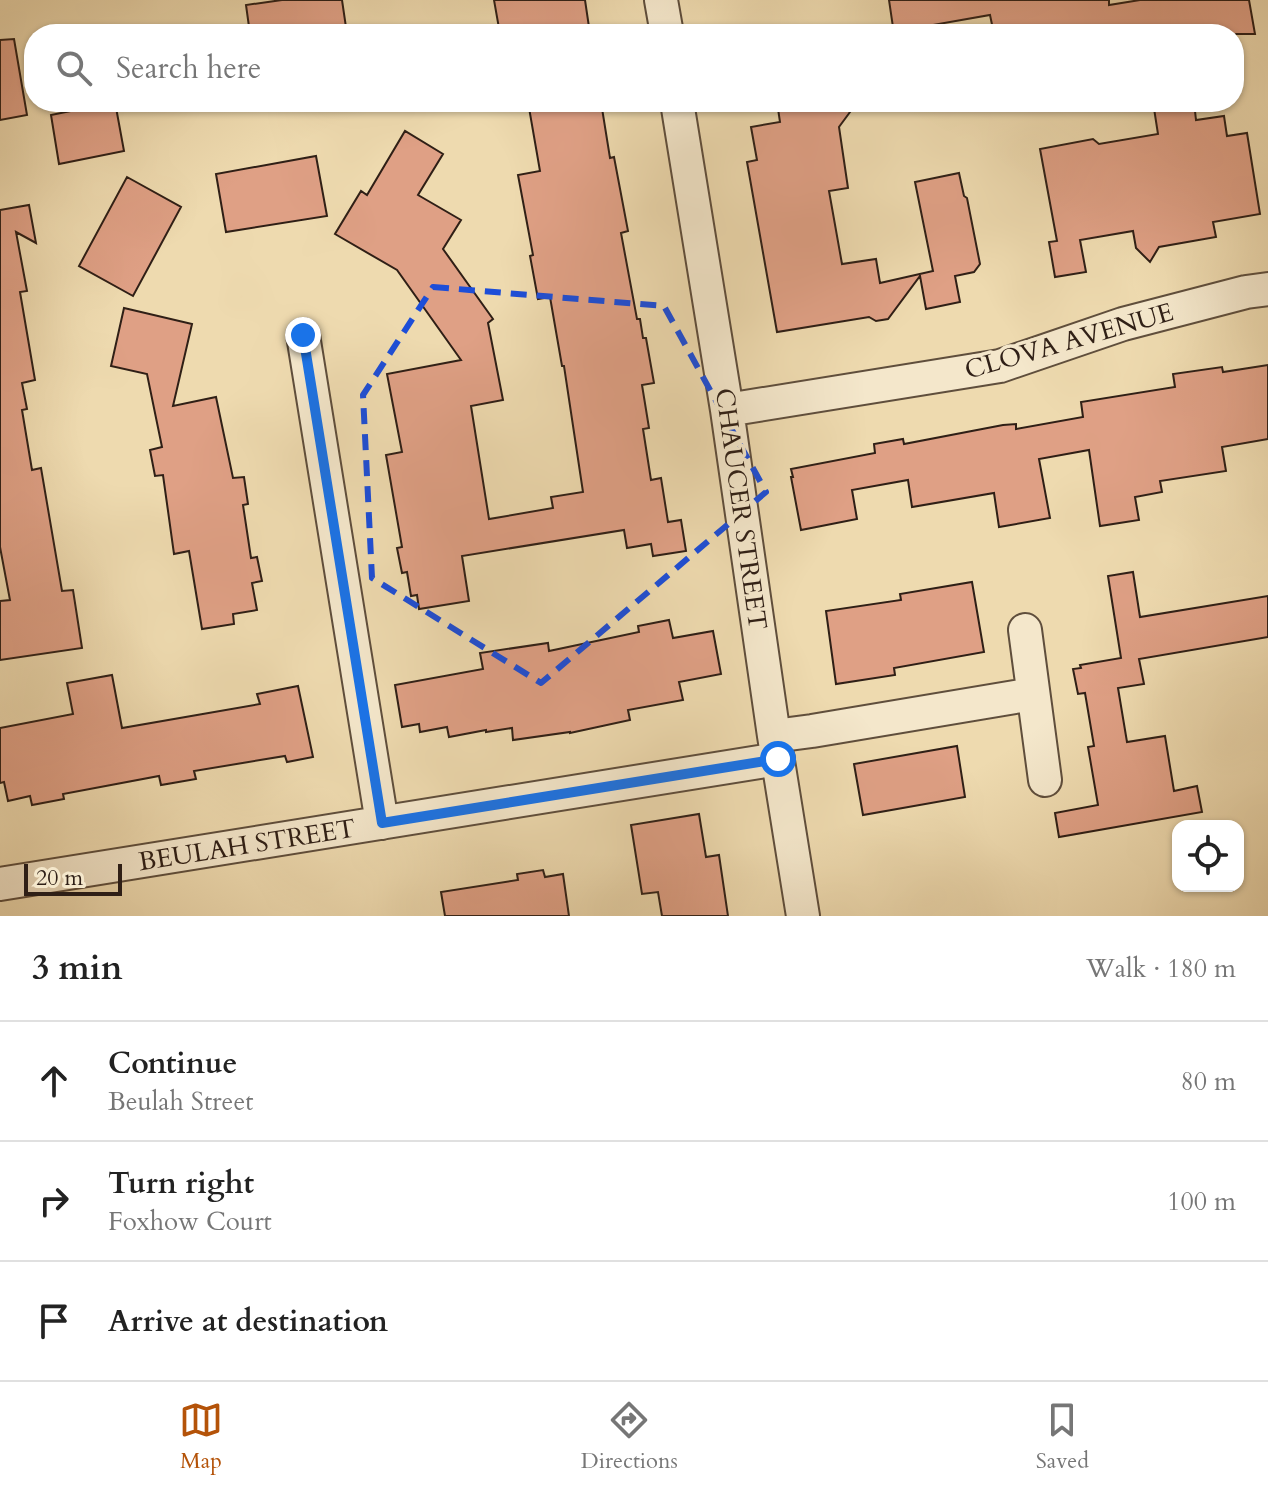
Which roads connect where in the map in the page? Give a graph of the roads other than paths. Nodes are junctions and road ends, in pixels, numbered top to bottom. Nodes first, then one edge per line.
1 (661, 0) edge
2 (665, 24) edge
3 (679, 112) edge
4 (1268, 289) edge
5 (303, 335) dead end
6 (727, 410) junction
7 (1025, 630) dead end
8 (1033, 694) junction
9 (776, 747) junction
10 (1045, 780) dead end
11 (382, 823) junction
12 (0, 884) edge
13 (803, 916) edge

1 - 2 street
3 - 6 street, CHAUCER STREET
4 - 6 street, CLOVA AVENUE
5 - 11 street
6 - 9 street, CHAUCER STREET
7 - 8 street
8 - 9 street, BEULAH STREET
8 - 10 street
9 - 11 street, BEULAH STREET
9 - 13 street, CHAUCER STREET
11 - 12 street, BEULAH STREET

